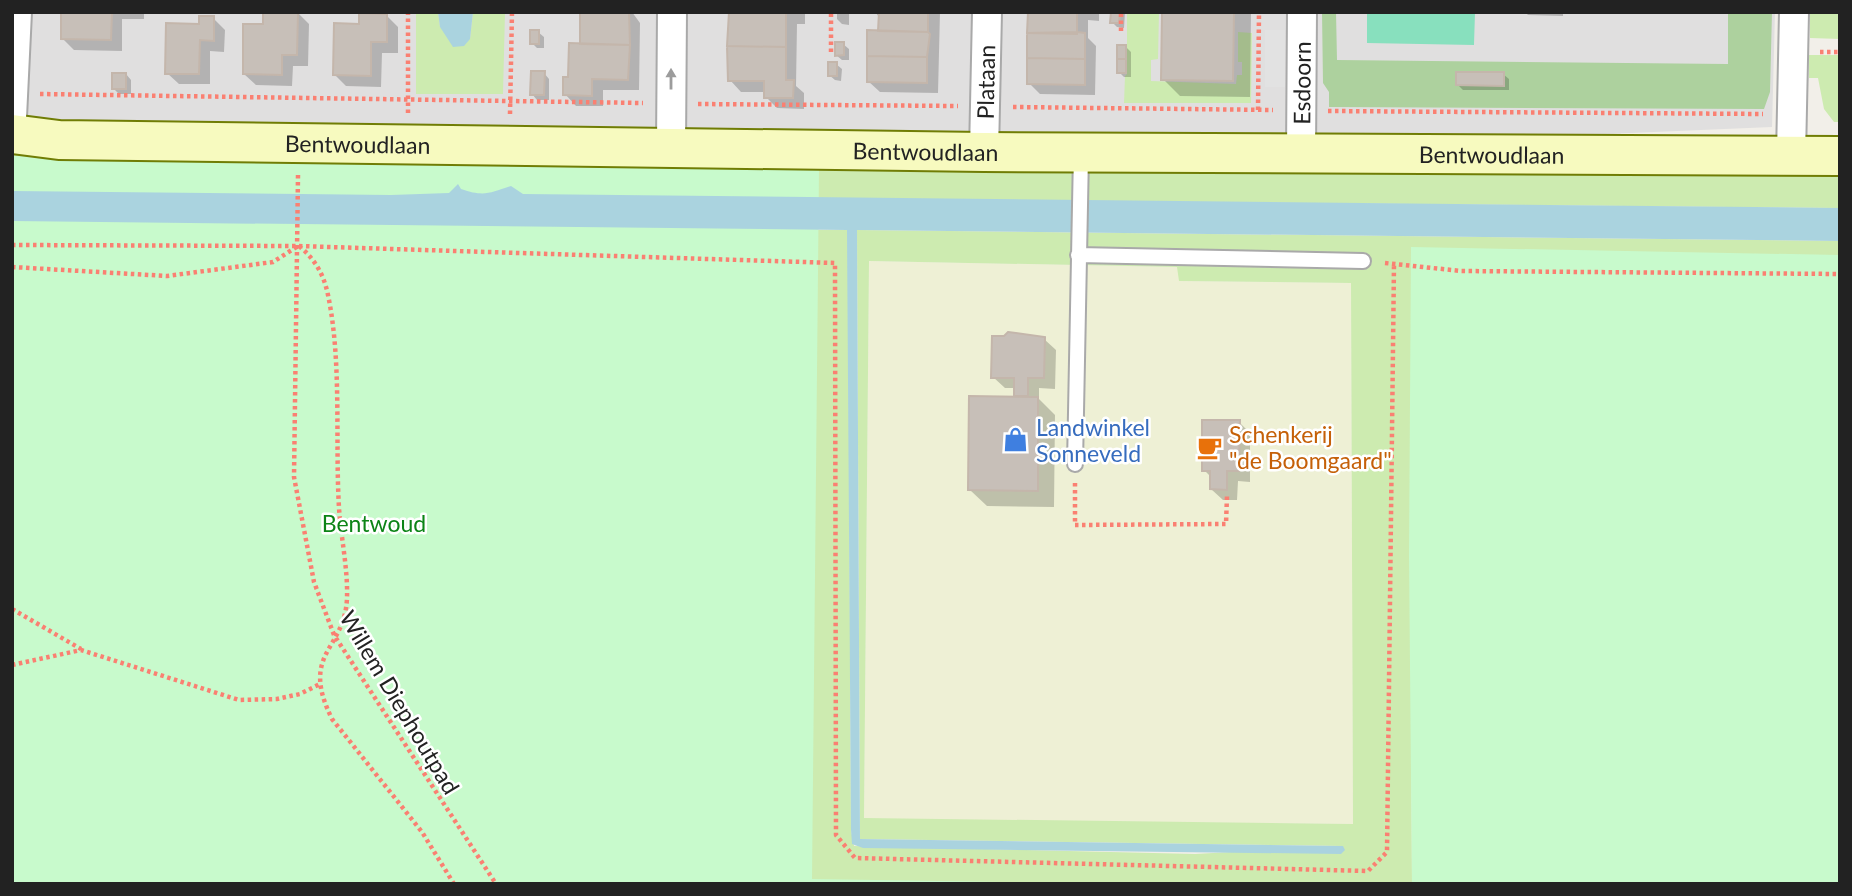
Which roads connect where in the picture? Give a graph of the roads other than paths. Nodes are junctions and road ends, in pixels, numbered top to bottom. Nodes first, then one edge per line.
1 (17, 12) edge
2 (672, 12) edge
3 (987, 12) edge
4 (1302, 12) edge
5 (1794, 12) edge
6 (12, 117) edge
7 (12, 134) edge
8 (671, 146) junction
9 (985, 152) junction
10 (1081, 153) junction
11 (1301, 153) junction
12 (1791, 155) junction
13 (1840, 156) edge
14 (1078, 250) junction
15 (1363, 261) road end
16 (1075, 464) road end

1 - 6 street
8 -> 2 street
3 - 9 street, Plataan
4 - 11 street, Esdoorn
5 - 12 street
7 - 8 main road, Bentwoudlaan
8 - 9 main road, Bentwoudlaan
9 - 10 main road, Bentwoudlaan
10 - 11 main road, Bentwoudlaan
10 - 14 lane
11 - 12 main road, Bentwoudlaan
12 - 13 main road, Bentwoudlaan
14 - 15 lane
14 - 16 lane

